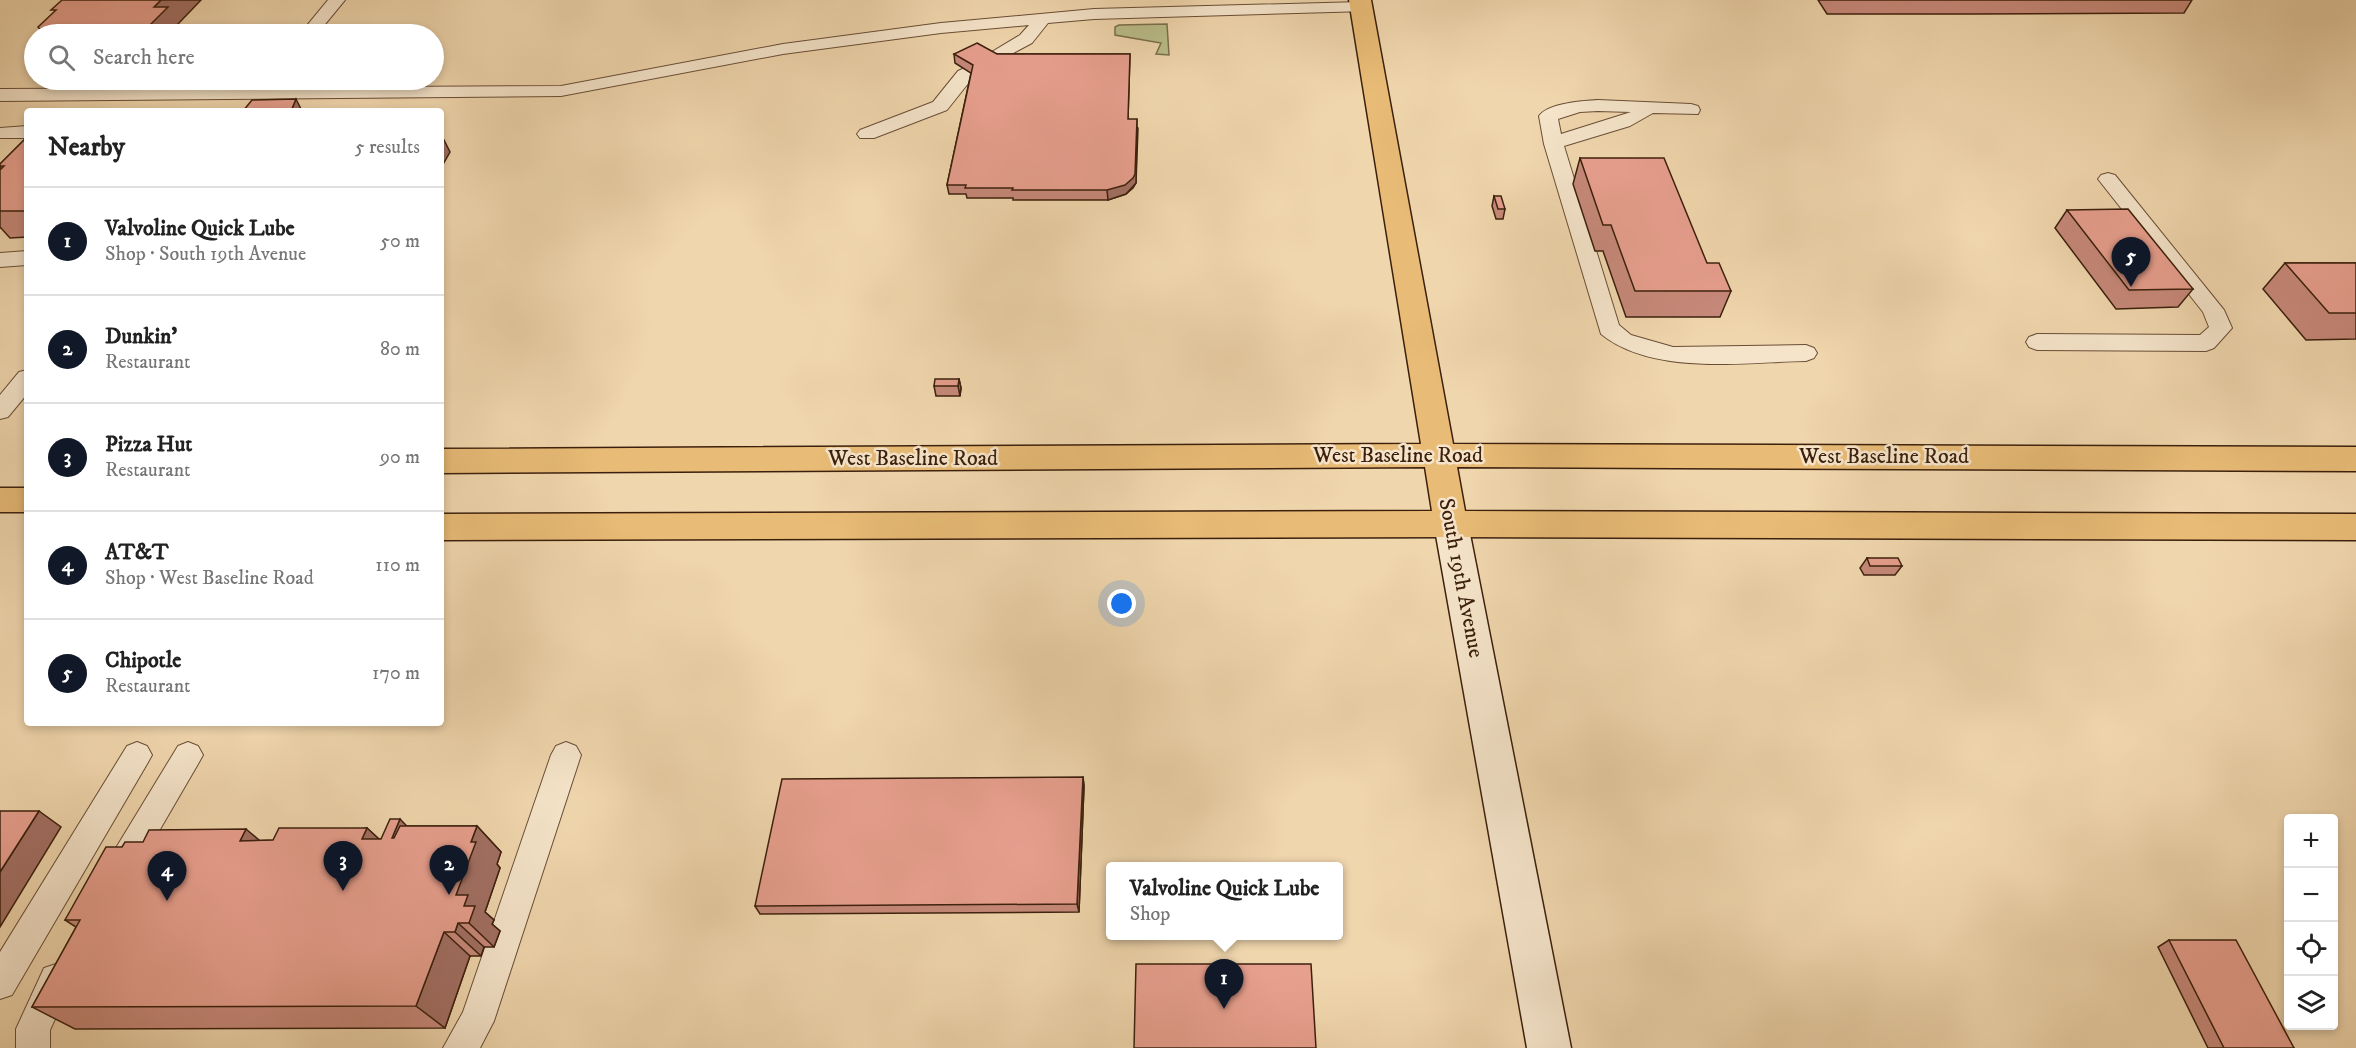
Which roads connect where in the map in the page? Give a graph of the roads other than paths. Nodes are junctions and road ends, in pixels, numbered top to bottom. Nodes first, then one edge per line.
1 (337, 0) edge
2 (1360, 4) edge
3 (1044, 19) junction
4 (317, 24) edge
5 (991, 60) edge
6 (969, 71) edge
7 (262, 90) edge
8 (259, 94) junction
9 (0, 95) edge
10 (247, 108) edge
11 (1650, 109) junction
12 (1691, 110) dead end
13 (24, 132) edge
14 (1, 133) edge
15 (867, 134) dead end
16 (1554, 144) junction
17 (2108, 179) dead end
18 (24, 258) edge
19 (0, 260) edge
20 (2037, 342) dead end
21 (1806, 353) dead end
22 (24, 382) edge
23 (0, 411) edge
24 (1438, 455) junction
25 (2356, 459) edge
26 (444, 461) edge
27 (0, 500) edge
28 (24, 500) edge
29 (1451, 524) junction
30 (444, 527) edge
31 (2356, 527) edge
32 (137, 755) dead end
33 (188, 755) dead end
34 (566, 755) dead end
35 (103, 899) edge
36 (73, 950) edge
37 (0, 983) edge
38 (33, 1048) edge
39 (460, 1048) edge
40 (1549, 1048) edge

1 - 4 lane
2 - 3 lane
2 - 24 main road, South 19th Avenue
3 - 5 lane
3 - 8 lane
6 - 15 lane
7 - 8 lane
8 - 9 lane
8 - 10 lane
11 - 12 lane
11 - 16 lane
11 - 16 lane
13 - 14 lane
16 - 21 lane
17 - 20 lane
18 - 19 lane
22 - 23 lane
24 - 25 main road, West Baseline Road
24 - 26 main road, West Baseline Road
24 - 29 main road, South 19th Avenue
27 - 28 main road
29 - 30 main road
29 - 31 main road
29 - 40 main road, South 19th Avenue
32 - 37 lane
33 - 35 lane
34 - 39 lane
36 - 38 lane

